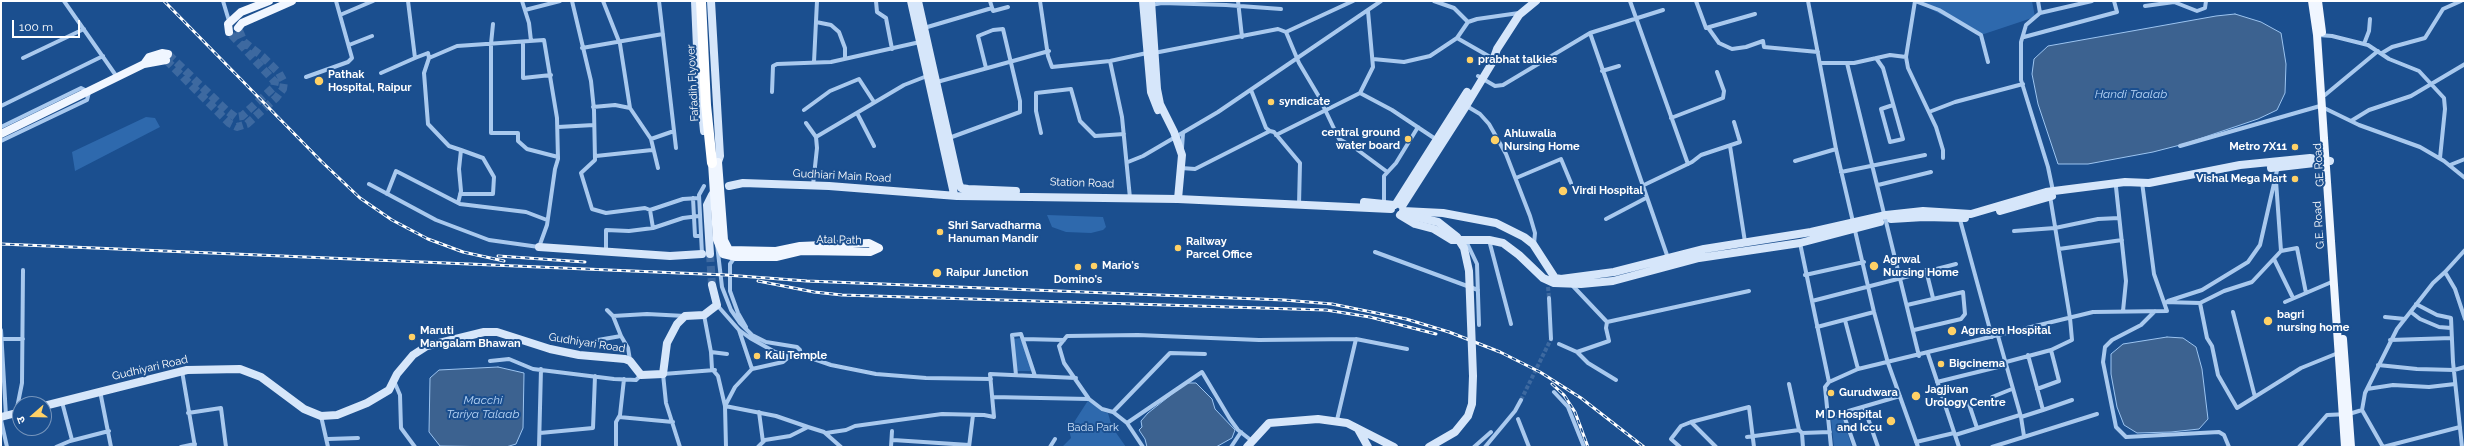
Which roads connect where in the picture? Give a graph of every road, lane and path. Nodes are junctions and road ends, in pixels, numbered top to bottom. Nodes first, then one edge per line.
1 (64, 1) edge
2 (223, 1) edge
3 (268, 1) edge
4 (291, 1) edge
5 (336, 1) edge
6 (373, 1) edge
7 (408, 1) edge
8 (522, 1) edge
9 (560, 1) edge
10 (572, 1) edge
11 (603, 1) edge
12 (659, 1) edge
13 (695, 1) edge
14 (701, 1) edge
15 (707, 1) edge
16 (711, 1) edge
17 (817, 1) edge
18 (876, 1) edge
19 (911, 1) edge
20 (918, 1) edge
21 (990, 1) edge
22 (1040, 1) edge
23 (1144, 1) edge
24 (1238, 1) edge
25 (1354, 1) edge
26 (1381, 1) edge
27 (1434, 1) edge
28 (1536, 1) edge
29 (1630, 1) edge
30 (1696, 1) edge
31 (1808, 1) edge
32 (1915, 1) edge
33 (2038, 1) edge
34 (2092, 1) edge
35 (2114, 1) edge
36 (2206, 1) edge
37 (2312, 1) edge
38 (2318, 1) edge
39 (2461, 1) edge
40 (1151, 3) edge
41 (2146, 6) dead end
42 (1008, 7) dead end
43 (1238, 7) junction
44 (1524, 7) edge
45 (992, 8) junction
46 (1281, 9) dead end
47 (525, 10) junction
48 (1663, 10) dead end
49 (1368, 11) junction
50 (2040, 13) junction
51 (1755, 14) dead end
52 (340, 15) junction
53 (1637, 19) junction
54 (2370, 19) dead end
55 (230, 21) junction
56 (816, 22) junction
57 (1468, 22) junction
58 (493, 24) dead end
59 (238, 28) dead end
60 (924, 28) junction
61 (84, 29) junction
62 (1709, 29) junction
63 (229, 32) tunnel mouth
64 (1286, 32) junction
65 (1590, 33) junction
66 (663, 34) junction
67 (2319, 35) junction
68 (372, 36) dead end
69 (1242, 37) junction
70 (2024, 37) junction
71 (1457, 38) junction
72 (618, 40) junction
73 (531, 41) junction
74 (523, 42) junction
75 (920, 42) junction
76 (491, 44) junction
77 (2364, 44) junction
78 (349, 45) junction
79 (582, 48) junction
80 (892, 49) junction
81 (1049, 51) junction
82 (1818, 52) junction
83 (2380, 52) junction
84 (1151, 53) junction
85 (103, 56) junction
86 (167, 57) dead end
87 (1906, 57) junction
88 (23, 58) dead end
89 (415, 58) junction
90 (429, 58) junction
91 (1297, 58) junction
92 (1492, 58) junction
93 (1876, 58) junction
94 (845, 59) junction
95 (1373, 59) junction
96 (1010, 61) junction
97 (814, 62) junction
98 (1110, 62) junction
99 (1988, 62) dead end
100 (1820, 63) junction
101 (1847, 63) junction
102 (2465, 64) edge
103 (1619, 66) dead end
104 (986, 68) junction
105 (1602, 71) junction
106 (1717, 72) dead end
107 (381, 73) dead end
108 (551, 75) junction
109 (927, 76) junction
110 (118, 77) junction
111 (306, 77) dead end
112 (1480, 77) junction
113 (936, 82) junction
114 (2023, 84) junction
115 (2432, 85) junction
116 (1251, 90) junction
117 (89, 92) junction
118 (772, 92) dead end
119 (1360, 93) junction
120 (2325, 95) junction
121 (874, 102) junction
122 (1463, 104) junction
123 (1, 106) edge
124 (1893, 106) junction
125 (593, 107) junction
126 (2323, 107) junction
127 (630, 108) junction
128 (804, 110) dead end
129 (1326, 112) junction
130 (1929, 112) junction
131 (857, 113) junction
132 (1671, 118) junction
133 (2351, 121) junction
134 (1734, 122) dead end
135 (806, 123) dead end
136 (594, 125) junction
137 (558, 126) junction
138 (1, 127) edge
139 (1418, 127) junction
140 (674, 131) junction
141 (1270, 131) junction
142 (1041, 133) dead end
143 (1183, 133) junction
144 (1, 134) edge
145 (1124, 134) junction
146 (1276, 135) junction
147 (816, 137) junction
148 (949, 138) junction
149 (1175, 138) junction
150 (651, 139) junction
151 (1, 141) edge
152 (1439, 142) junction
153 (874, 146) dead end
154 (1730, 146) junction
155 (2180, 146) dead end
156 (676, 148) dead end
157 (1836, 149) junction
158 (461, 150) junction
159 (652, 150) junction
160 (713, 151) junction
161 (1182, 155) junction
162 (1925, 155) dead end
163 (596, 156) junction
164 (558, 157) junction
165 (1943, 158) dead end
166 (2440, 158) junction
167 (2465, 160) edge
168 (1795, 161) dead end
169 (2327, 161) junction
170 (715, 162) junction
171 (1128, 162) junction
172 (1688, 164) junction
173 (1873, 164) junction
174 (2450, 165) junction
175 (658, 168) dead end
176 (1181, 168) junction
177 (2278, 169) junction
178 (1386, 171) junction
179 (1842, 172) junction
180 (1931, 172) dead end
181 (1516, 178) junction
182 (2465, 178) edge
183 (1571, 183) dead end
184 (369, 184) dead end
185 (2142, 184) junction
186 (813, 185) junction
187 (1644, 185) junction
188 (1878, 185) junction
189 (704, 186) dead end
190 (729, 186) dead end
191 (2116, 187) junction
192 (387, 194) junction
193 (460, 194) junction
194 (954, 194) junction
195 (2051, 194) junction
196 (712, 195) dead end
197 (1130, 197) junction
198 (693, 198) junction
199 (699, 198) junction
200 (1178, 198) junction
201 (1646, 198) junction
202 (1299, 203) junction
203 (458, 204) junction
204 (1395, 208) junction
205 (650, 210) junction
206 (699, 216) junction
207 (1959, 216) junction
208 (692, 217) junction
209 (1887, 218) junction
210 (2119, 218) junction
211 (1606, 219) dead end
212 (548, 220) junction
213 (1855, 225) junction
214 (653, 228) junction
215 (2055, 228) junction
216 (2014, 231) dead end
217 (700, 236) junction
218 (717, 240) junction
219 (1466, 240) junction
220 (1489, 240) junction
221 (2122, 240) junction
222 (1745, 242) junction
223 (1800, 243) junction
224 (1533, 244) junction
225 (539, 247) junction
226 (2059, 249) junction
227 (2465, 250) edge
228 (2281, 251) junction
229 (606, 252) junction
230 (1375, 252) dead end
231 (706, 254) junction
232 (736, 257) junction
233 (1668, 259) junction
234 (2274, 259) junction
235 (1864, 262) junction
236 (1956, 264) dead end
237 (23, 270) dead end
238 (1926, 270) junction
239 (2445, 272) junction
240 (1805, 275) junction
241 (1901, 277) junction
242 (2334, 281) junction
243 (1551, 282) junction
244 (1570, 284) junction
245 (712, 285) tunnel mouth
246 (1868, 287) junction
247 (1478, 290) junction
248 (1749, 291) dead end
249 (2306, 293) junction
250 (1549, 298) tunnel mouth
251 (1934, 298) junction
252 (2292, 298) junction
253 (1812, 301) junction
254 (2164, 302) junction
255 (2285, 302) dead end
256 (2200, 303) junction
257 (2416, 304) junction
258 (717, 305) junction
259 (1908, 305) junction
260 (607, 310) dead end
261 (2123, 311) junction
262 (2155, 311) junction
263 (1874, 312) junction
264 (2233, 312) dead end
265 (2411, 312) junction
266 (704, 315) junction
267 (613, 316) junction
268 (685, 316) junction
269 (2385, 317) dead end
270 (2070, 318) junction
271 (2405, 319) junction
272 (2465, 319) edge
273 (1845, 320) junction
274 (1607, 322) junction
275 (1511, 324) dead end
276 (1479, 325) dead end
277 (1817, 327) junction
278 (2451, 328) junction
279 (1, 330) edge
280 (739, 330) junction
281 (1914, 330) junction
282 (622, 336) junction
283 (1998, 336) junction
284 (1992, 337) junction
285 (2452, 338) junction
286 (2, 339) junction
287 (24, 339) junction
288 (760, 339) junction
289 (1023, 339) junction
290 (1356, 339) junction
291 (1551, 339) tunnel mouth
292 (598, 340) dead end
293 (1064, 340) junction
294 (2390, 340) junction
295 (1560, 344) dead end
296 (774, 345) junction
297 (1407, 349) dead end
298 (2051, 350) junction
299 (711, 352) junction
300 (775, 352) junction
301 (1577, 352) junction
302 (2338, 352) junction
303 (727, 354) dead end
304 (1205, 354) dead end
305 (1928, 354) junction
306 (2028, 355) junction
307 (790, 356) junction
308 (801, 356) junction
309 (1919, 356) junction
310 (490, 361) dead end
311 (630, 361) junction
312 (1888, 363) junction
313 (2006, 363) junction
314 (2378, 365) junction
315 (2, 368) edge
316 (2465, 368) edge
317 (541, 369) junction
318 (752, 369) junction
319 (1858, 369) junction
320 (182, 370) junction
321 (715, 370) junction
322 (2454, 370) junction
323 (663, 374) junction
324 (642, 375) junction
325 (1016, 375) junction
326 (595, 376) junction
327 (1034, 376) junction
328 (1076, 378) junction
329 (624, 379) junction
330 (991, 379) junction
331 (394, 380) junction
332 (1616, 380) dead end
333 (1829, 382) junction
334 (1937, 382) junction
335 (1789, 384) dead end
336 (2455, 384) junction
337 (2012, 388) junction
338 (2037, 389) junction
339 (2366, 389) junction
340 (100, 391) junction
341 (1554, 392) dead end
342 (20, 396) edge
343 (1900, 396) junction
344 (992, 397) junction
345 (1992, 397) dead end
346 (2255, 397) junction
347 (1089, 399) junction
348 (1521, 400) tunnel mouth
349 (2072, 400) dead end
350 (62, 402) junction
351 (52, 404) edge
352 (1969, 404) dead end
353 (725, 406) junction
354 (1864, 406) junction
355 (2043, 410) junction
356 (2362, 410) junction
357 (759, 412) junction
358 (1113, 412) junction
359 (188, 413) junction
360 (1843, 413) junction
361 (2098, 414) dead end
362 (2346, 414) junction
363 (973, 415) junction
364 (321, 416) junction
365 (2020, 416) junction
366 (3, 417) edge
367 (618, 417) junction
368 (1828, 417) junction
369 (1518, 419) dead end
370 (1336, 420) junction
371 (673, 422) junction
372 (1691, 422) junction
373 (1127, 423) junction
374 (808, 427) junction
375 (2460, 427) junction
376 (1358, 428) junction
377 (1977, 428) junction
378 (109, 431) junction
379 (892, 431) dead end
380 (1241, 432) junction
381 (1491, 432) dead end
382 (1801, 432) junction
383 (1830, 432) junction
384 (540, 433) junction
385 (826, 433) junction
386 (1955, 434) junction
387 (2463, 435) edge
388 (1748, 436) dead end
389 (1753, 436) junction
390 (2024, 436) junction
391 (358, 438) dead end
392 (328, 439) junction
393 (1055, 439) dead end
394 (72, 440) junction
395 (893, 440) junction
396 (763, 442) junction
397 (1916, 442) junction
398 (1249, 444) edge
399 (195, 446) edge
400 (969, 446) edge
401 (7, 447) edge
402 (56, 447) edge
403 (111, 447) edge
404 (180, 447) edge
405 (226, 447) edge
406 (328, 447) edge
407 (415, 447) edge
408 (539, 447) edge
409 (616, 447) edge
410 (680, 447) edge
411 (726, 447) edge
412 (758, 447) edge
413 (841, 447) edge
414 (891, 447) edge
415 (1050, 447) edge
416 (1143, 447) edge
417 (1231, 447) edge
418 (1368, 447) edge
419 (1394, 447) edge
420 (1429, 447) edge
421 (1474, 447) edge
422 (1485, 447) edge
423 (1530, 447) edge
424 (1584, 447) edge
425 (1680, 447) edge
426 (1716, 447) edge
427 (1754, 447) edge
428 (1803, 447) edge
429 (1830, 447) edge
430 (1855, 447) edge
431 (1878, 447) edge
432 (1918, 447) edge
433 (1959, 447) edge
434 (1992, 447) edge
435 (2229, 447) edge
436 (2299, 447) edge
437 (2345, 447) edge
438 (2351, 447) edge
439 (2383, 447) edge
440 (2462, 447) edge

1 - 61 street
2 - 55 street
3 - 55 main road
4 - 59 main road
5 - 52 street
6 - 52 street
7 - 89 street
8 - 47 street
9 - 47 street
10 - 79 street
11 - 72 street
12 - 66 street
13 - 170 street
14 - 160 highway, Fafadih Flyover
15 - 160 highway, Fafadih Flyover
16 - 170 street
17 - 56 street
18 - 80 street
19 - 75 street
20 - 60 street, Station Road
21 - 45 street
22 - 81 street
23 - 84 street
24 - 43 street
25 - 64 street
26 - 49 street
27 - 57 street
28 - 44 street
29 - 53 street
30 - 62 street
31 - 82 street
32 - 87 street
32 - 99 street
33 - 50 street
34 - 50 street
35 - 70 street
36 - 41 street
37 - 67 main road
38 - 67 main road, GE Road
39 - 83 street
40 - 43 street
40 - 84 street
42 - 45 street
43 - 46 street
43 - 69 street
44 - 57 street
44 - 92 street
45 - 60 street
47 - 73 street
48 - 53 street
49 - 91 street
49 - 95 street
50 - 70 street
51 - 62 street
52 - 78 street
53 - 65 street
53 - 132 street
54 - 77 street
55 - 63 main road
56 - 94 street
56 - 97 street
57 - 71 street
58 - 76 street
60 - 113 street, Station Road
61 - 85 street
61 - 88 street
62 - 82 street
64 - 69 street
64 - 91 street
65 - 105 street
65 - 112 street
66 - 72 street
66 - 140 street
67 - 77 street
67 - 120 main road, GE Road
67 - 126 main road
68 - 78 street
69 - 84 street
70 - 114 street
71 - 92 street
71 - 95 street
72 - 79 street
72 - 127 street
73 - 74 street
73 - 108 street
74 - 76 street
74 - 108 street
75 - 80 street
75 - 109 street
76 - 90 street
76 - 164 street
77 - 83 street
78 - 111 street
79 - 125 street
80 - 94 street
81 - 96 street
81 - 98 street
82 - 100 street
83 - 115 street
83 - 120 street
84 - 98 street
84 - 149 street
85 - 110 street
85 - 123 street
86 - 110 main road
87 - 93 street
87 - 130 street
89 - 90 street
89 - 107 street
90 - 158 street
91 - 116 street
91 - 129 street
92 - 112 street
93 - 101 street
93 - 124 street
94 - 97 street
95 - 119 street
96 - 104 street
96 - 104 street
96 - 148 street
97 - 118 street
98 - 145 street
100 - 101 street
100 - 157 street
101 - 173 street
102 - 115 street
103 - 105 street
104 - 113 street
105 - 187 street
106 - 132 street
108 - 137 street
109 - 121 street
109 - 194 street
110 - 117 main road
112 - 122 street
113 - 148 street, Station Road
114 - 130 street
114 - 195 street
115 - 133 street
115 - 166 street
116 - 141 street
116 - 143 street
117 - 138 street
117 - 144 main road
117 - 151 street
119 - 129 street
119 - 139 street
120 - 126 main road, GE Road
121 - 128 street
121 - 131 street
122 - 152 street
122 - 181 street
124 - 124 street
125 - 127 street
125 - 136 street
126 - 133 street
126 - 155 street
126 - 169 main road, GE Road
127 - 150 street
129 - 146 street
129 - 178 street
130 - 165 street
131 - 147 street
131 - 153 street
132 - 172 street
133 - 166 street
134 - 154 street
135 - 147 street
136 - 137 street
136 - 163 street
137 - 164 street
139 - 152 street
139 - 178 street
140 - 150 street
140 - 156 street
141 - 146 street
141 - 176 street
142 - 145 street
143 - 149 street
143 - 161 street
145 - 171 street
146 - 202 street
147 - 186 street
148 - 197 street, Station Road
149 - 161 street
149 - 171 street
150 - 159 street
152 - 204 street
154 - 172 street
154 - 222 street
157 - 168 street
157 - 179 street
158 - 193 street
158 - 193 street
159 - 163 street
159 - 175 street
160 - 170 highway, Fafadih Flyover
161 - 176 street
162 - 173 street
163 - 205 street
164 - 212 street
166 - 174 street
167 - 174 street
169 - 177 street
169 - 242 main road, G.E. Road
169 - 362 main road, GE Road
170 - 218 main road
170 - 232 main road, Atal Path
171 - 197 street
172 - 187 street
173 - 179 street
173 - 188 street
174 - 182 street
176 - 200 street
177 - 185 street
177 - 228 street
177 - 254 street
178 - 204 street
179 - 213 street
180 - 188 street
181 - 183 street
181 - 224 street
184 - 192 street
185 - 191 street
185 - 195 street
185 - 254 street
186 - 190 street, Gudhiari Main Road
186 - 194 street, Gudhiari Main Road
187 - 201 street
188 - 209 street
189 - 199 street
191 - 195 street
191 - 210 street
192 - 203 street
192 - 225 street
193 - 203 street
194 - 197 street, Gudhiari Main Road
195 - 207 street
195 - 215 street
196 - 231 street
197 - 200 street
198 - 199 street
198 - 205 street
198 - 208 street
199 - 206 street
200 - 202 street
201 - 211 street
201 - 233 street
202 - 204 street
203 - 212 street
204 - 219 street
204 - 224 street
204 - 420 street, bridge
205 - 214 street
206 - 208 street
206 - 217 street
207 - 209 street
207 - 284 street
208 - 214 street
208 - 217 street
209 - 213 street
209 - 241 street
210 - 215 street
210 - 221 street
212 - 225 street
213 - 222 street
213 - 223 street
213 - 235 street
214 - 229 street
215 - 216 street
215 - 226 street
217 - 231 street
218 - 232 main road, Atal Path
218 - 288 street
219 - 220 street
219 - 247 street
220 - 243 street
220 - 275 street
221 - 226 street
221 - 261 street
222 - 233 street
223 - 240 street
223 - 244 street
224 - 243 street
225 - 229 street
226 - 270 street
227 - 239 street
228 - 234 street
228 - 249 street
229 - 231 street
230 - 247 street
232 - 288 street
233 - 243 street
234 - 252 street
234 - 256 street
235 - 240 street
235 - 246 street
236 - 238 street
237 - 287 street
238 - 241 street
238 - 251 street
239 - 257 street
239 - 272 street
240 - 253 street
241 - 246 street
241 - 259 street
242 - 249 street
242 - 302 main road, G.E. Road
243 - 244 street
244 - 274 street
245 - 258 street
246 - 253 street
246 - 263 street
247 - 276 street
248 - 274 street
249 - 252 street
250 - 291 street
251 - 259 street
251 - 281 street
252 - 255 street
253 - 277 street
254 - 256 street
254 - 262 street
256 - 346 street
257 - 265 street
257 - 278 street
258 - 266 street
258 - 280 street
259 - 281 street
260 - 267 street
261 - 262 street
261 - 270 street
262 - 435 street
263 - 273 street
263 - 312 street
264 - 346 street
265 - 271 street
265 - 278 street
266 - 268 street
266 - 299 street
267 - 268 street
267 - 282 street
268 - 323 street
269 - 271 street
270 - 283 street
270 - 298 street
271 - 294 street
273 - 277 street
273 - 319 street
274 - 301 street
277 - 333 street
278 - 285 street
279 - 286 street
280 - 300 street
280 - 318 street
281 - 309 street
282 - 292 street
282 - 311 street
283 - 284 street
283 - 313 street
284 - 305 street
285 - 294 street
285 - 322 street
286 - 287 street
286 - 315 street
287 - 342 street
288 - 296 street
289 - 293 street
289 - 325 street
289 - 327 street
290 - 293 street
290 - 297 street
290 - 370 street
293 - 328 street
294 - 314 street
295 - 301 street
296 - 300 street
296 - 308 street
298 - 306 street
298 - 338 street
299 - 303 street
299 - 321 street
300 - 307 street
301 - 332 street
302 - 346 street
302 - 362 main road, G.E. Road
304 - 358 street
305 - 309 street
305 - 334 street
306 - 313 street
306 - 338 street
307 - 308 street
307 - 318 street
308 - 330 street
309 - 312 street
310 - 317 street
311 - 324 street, Gudhiyari Road
311 - 331 street, Gudhiyari Road
312 - 319 street
312 - 343 street
313 - 334 street
313 - 337 street
314 - 322 street
314 - 339 street
315 - 366 street
316 - 322 street
317 - 326 street
317 - 384 street
318 - 353 street
319 - 333 street
320 - 340 street, Gudhiyari Road
320 - 359 street
320 - 364 street, Gudhiyari Road
321 - 323 street
321 - 353 street
322 - 336 street
323 - 324 street
323 - 371 street
324 - 329 street
325 - 327 street
325 - 330 street
326 - 329 street
326 - 384 street
327 - 328 street
328 - 347 street
329 - 367 street
330 - 344 street
331 - 364 street, Gudhiyari Road
331 - 407 street
333 - 368 street
334 - 386 street
335 - 382 street
336 - 339 street
336 - 375 street
337 - 345 street
337 - 365 street
338 - 355 street
339 - 356 street
340 - 350 street, Gudhiyari Road
340 - 378 street
341 - 424 street
343 - 354 street
343 - 397 street
344 - 347 street
344 - 363 street
347 - 358 street
348 - 422 street
349 - 355 street
350 - 351 street, Gudhiyari Road
350 - 394 street
352 - 377 street
353 - 357 street
353 - 411 street
354 - 360 street
354 - 431 street
355 - 365 street
356 - 362 street
356 - 439 street
357 - 374 street
357 - 396 street
358 - 373 street
359 - 399 street
359 - 405 street
360 - 368 street
360 - 430 street
361 - 390 street
362 - 436 street
362 - 437 main road, G.E. Road
362 - 438 main road, GE Road
363 - 385 street
363 - 400 street
364 - 392 street
365 - 377 street
365 - 390 street
366 - 401 street
367 - 371 street
367 - 409 street
368 - 383 street
369 - 423 street
370 - 376 street
370 - 398 street
371 - 410 street
372 - 389 street
372 - 425 street
372 - 426 street
373 - 380 street
373 - 416 street
374 - 385 street
374 - 396 street
375 - 387 street
375 - 439 street
376 - 418 street
376 - 419 street
377 - 386 street
378 - 394 street
378 - 403 street
379 - 395 street
380 - 398 street
380 - 417 street
381 - 421 street
382 - 383 street
382 - 389 street
382 - 428 street
383 - 429 street
384 - 408 street
385 - 413 street
386 - 397 street
386 - 433 street
387 - 440 street
388 - 389 street
389 - 427 street
390 - 434 street
391 - 392 street
392 - 406 street
393 - 415 street
394 - 402 street
395 - 400 street
395 - 414 street
396 - 412 street
397 - 432 street
399 - 404 street

